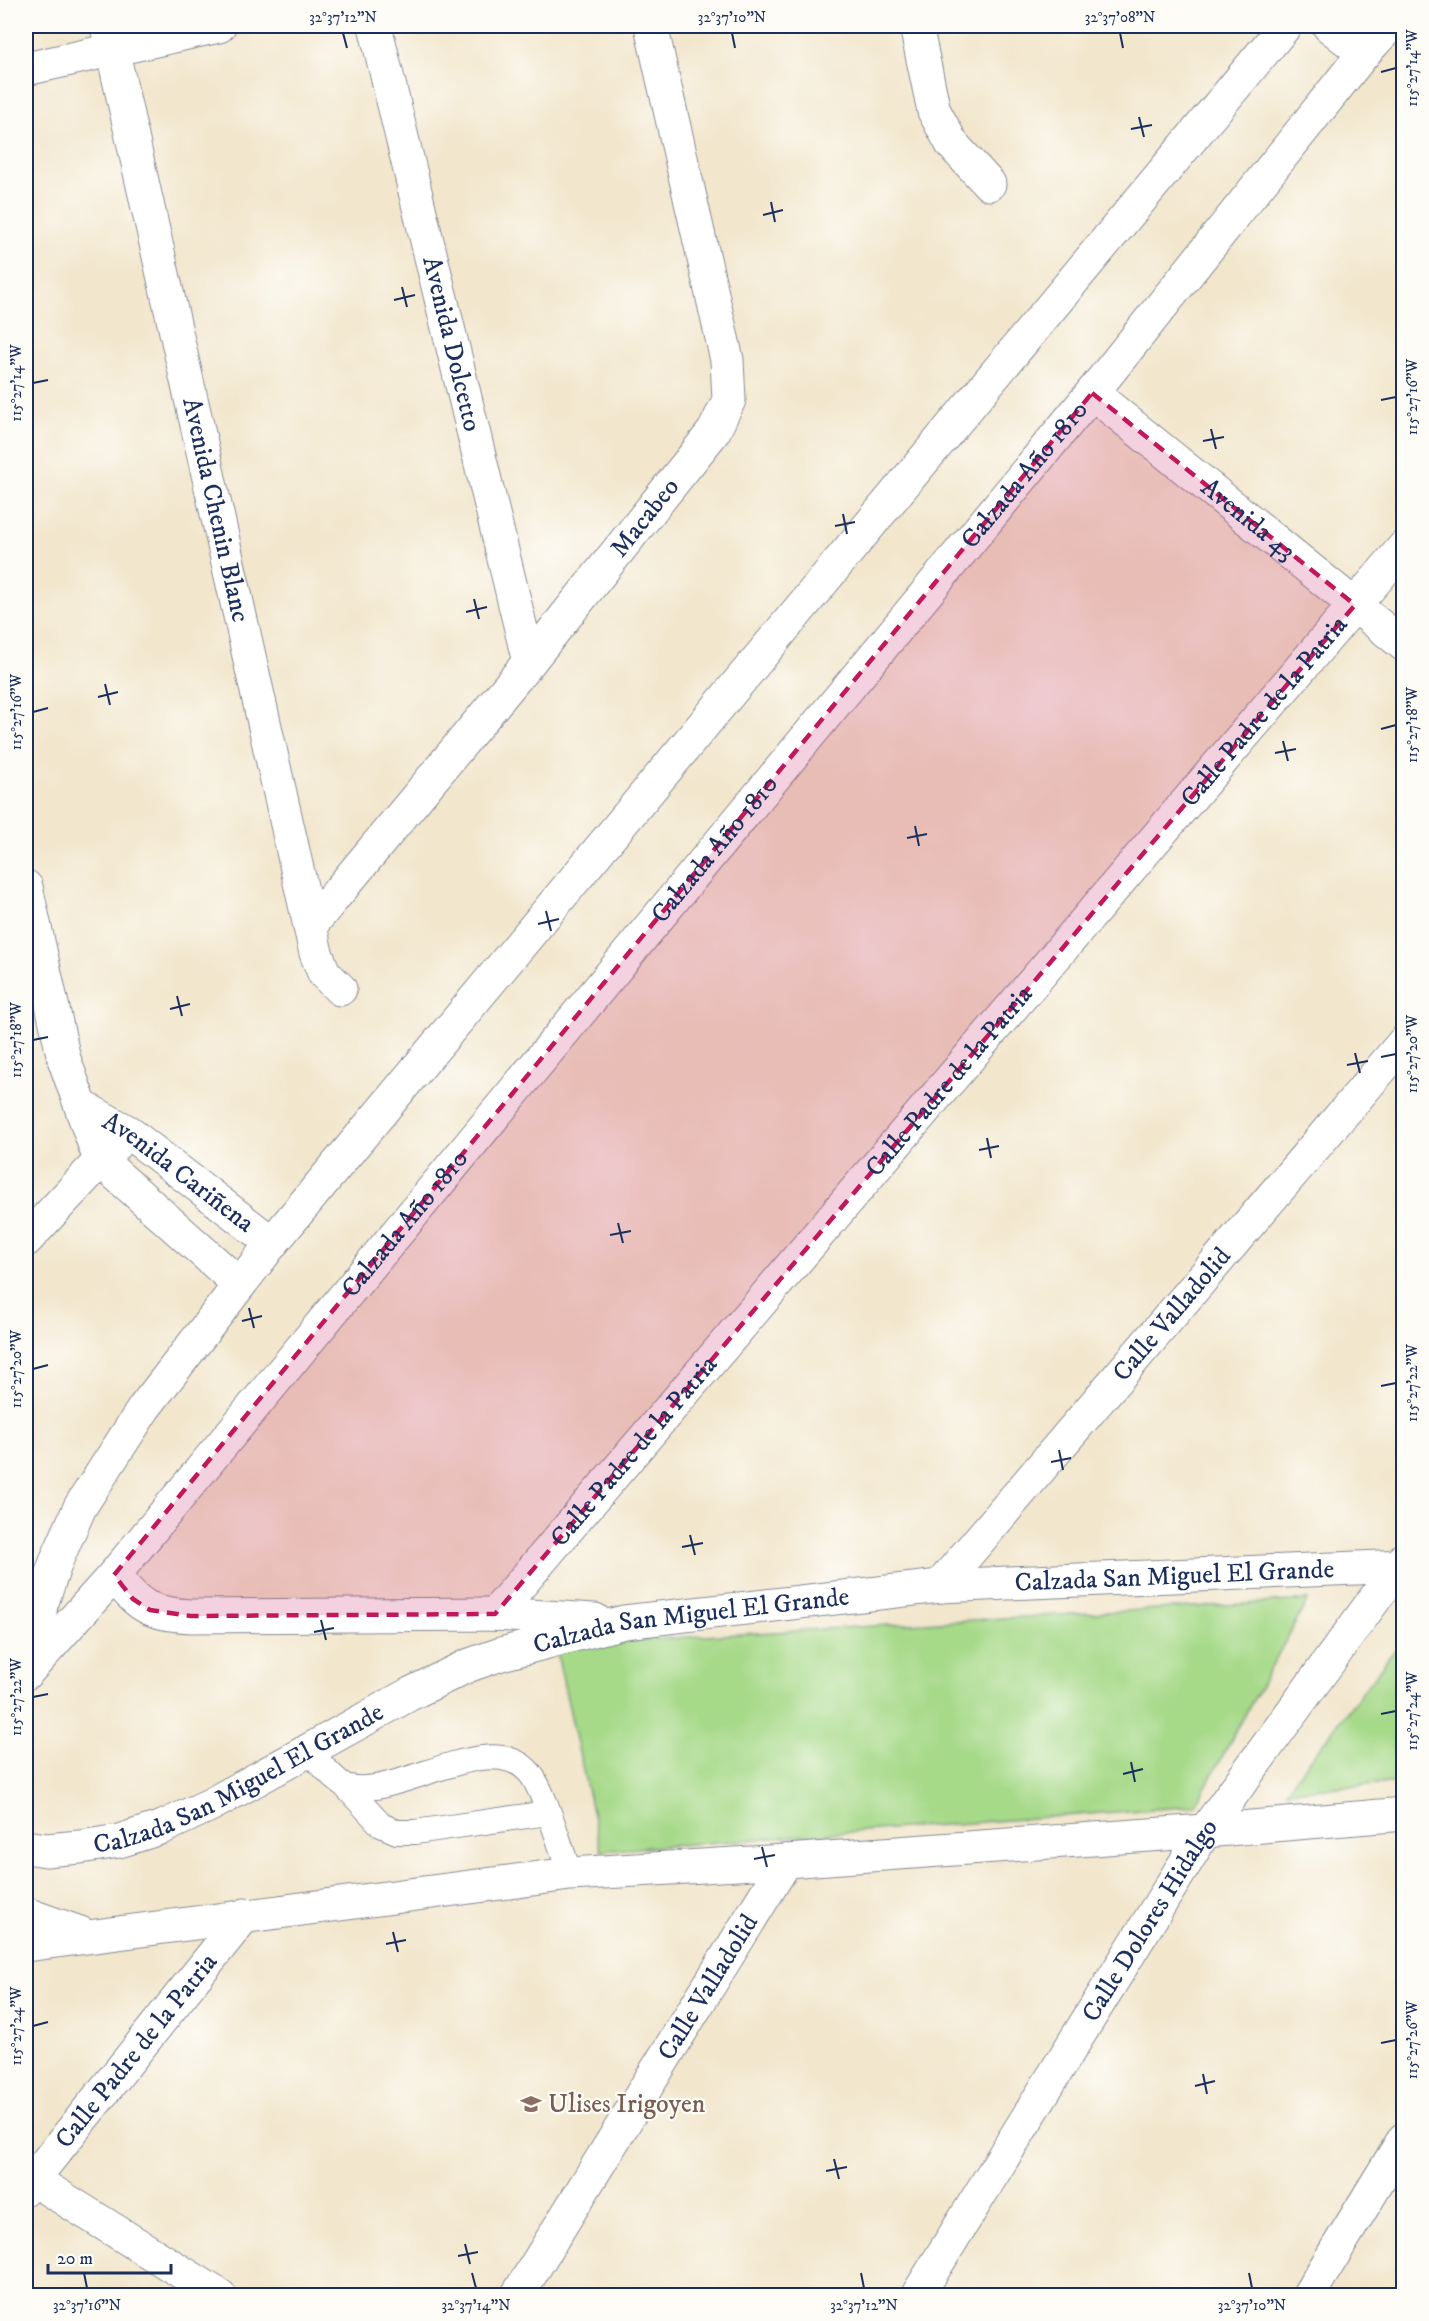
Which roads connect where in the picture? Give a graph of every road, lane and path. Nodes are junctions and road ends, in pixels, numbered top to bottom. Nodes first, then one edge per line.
1 (219, 26) edge
2 (375, 26) edge
3 (651, 26) edge
4 (916, 26) edge
5 (1285, 26) edge
6 (1329, 26) edge
7 (1389, 26) edge
8 (110, 38) edge
9 (1364, 53) junction
10 (26, 69) edge
11 (989, 184) dead end
12 (1092, 393) junction
13 (1404, 547) edge
14 (1355, 605) junction
15 (1404, 645) edge
16 (529, 662) junction
17 (26, 888) edge
18 (310, 926) junction
19 (340, 989) dead end
20 (1404, 1042) edge
21 (81, 1106) junction
22 (128, 1132) junction
23 (100, 1160) junction
24 (26, 1240) edge
25 (272, 1243) junction
26 (239, 1284) junction
27 (1401, 1564) edge
28 (114, 1575) junction
29 (940, 1586) junction
30 (495, 1614) junction
31 (624, 1622) junction
32 (29, 1669) edge
33 (308, 1751) junction
34 (346, 1787) junction
35 (548, 1813) junction
36 (1404, 1814) edge
37 (1205, 1831) junction
38 (26, 1847) edge
39 (786, 1861) junction
40 (570, 1874) junction
41 (26, 1914) edge
42 (245, 1915) junction
43 (89, 1936) junction
44 (26, 1945) edge
45 (1404, 2139) edge
46 (29, 2184) edge
47 (220, 2295) edge
48 (517, 2295) edge
49 (917, 2295) edge
50 (1308, 2295) edge

1 - 8 street
2 - 16 street, Avenida Dolcetto
3 - 16 street, Macabeo
4 - 11 street
5 - 25 street, Calzada Año 1810
6 - 9 street
7 - 9 street, Calzada Año 1810
8 - 10 street
8 - 18 street, Avenida Chenin Blanc
9 - 12 street, Calzada Año 1810
12 - 14 street, Avenida 43
12 - 28 street, Calzada Año 1810
13 - 14 street, Calle Padre de la Patria
14 - 15 street, Avenida 43
14 - 30 street, Calle Padre de la Patria
16 - 18 street, Macabeo
17 - 21 street, Avenida Cariñena
18 - 19 street, Avenida Chenin Blanc
20 - 29 street, Calle Valladolid
21 - 22 street, Avenida Cariñena
21 - 23 street, Avenida Cariñena
22 - 23 street
22 - 25 street, Avenida Cariñena
23 - 24 street
23 - 26 street, Avenida Cariñena
25 - 26 street, Calzada Año 1810
26 - 32 street, Calzada Año 1810
27 - 29 street, Calzada San Miguel El Grande
27 - 37 street, Calle Dolores Hidalgo
28 - 30 street
28 - 32 street, Calzada Año 1810
29 - 31 street, Calzada San Miguel El Grande
30 - 31 street
31 - 33 street, Calzada San Miguel El Grande
33 - 34 lane
33 - 38 street, Calzada San Miguel El Grande
34 - 35 lane
34 - 35 lane
35 - 40 lane
36 - 37 street
37 - 39 street
37 - 49 street, Calle Dolores Hidalgo
39 - 40 street
39 - 48 street, Calle Valladolid
40 - 42 street
41 - 43 street
42 - 43 street
42 - 46 street, Calle Padre de la Patria
43 - 44 street
45 - 50 street
46 - 47 street

